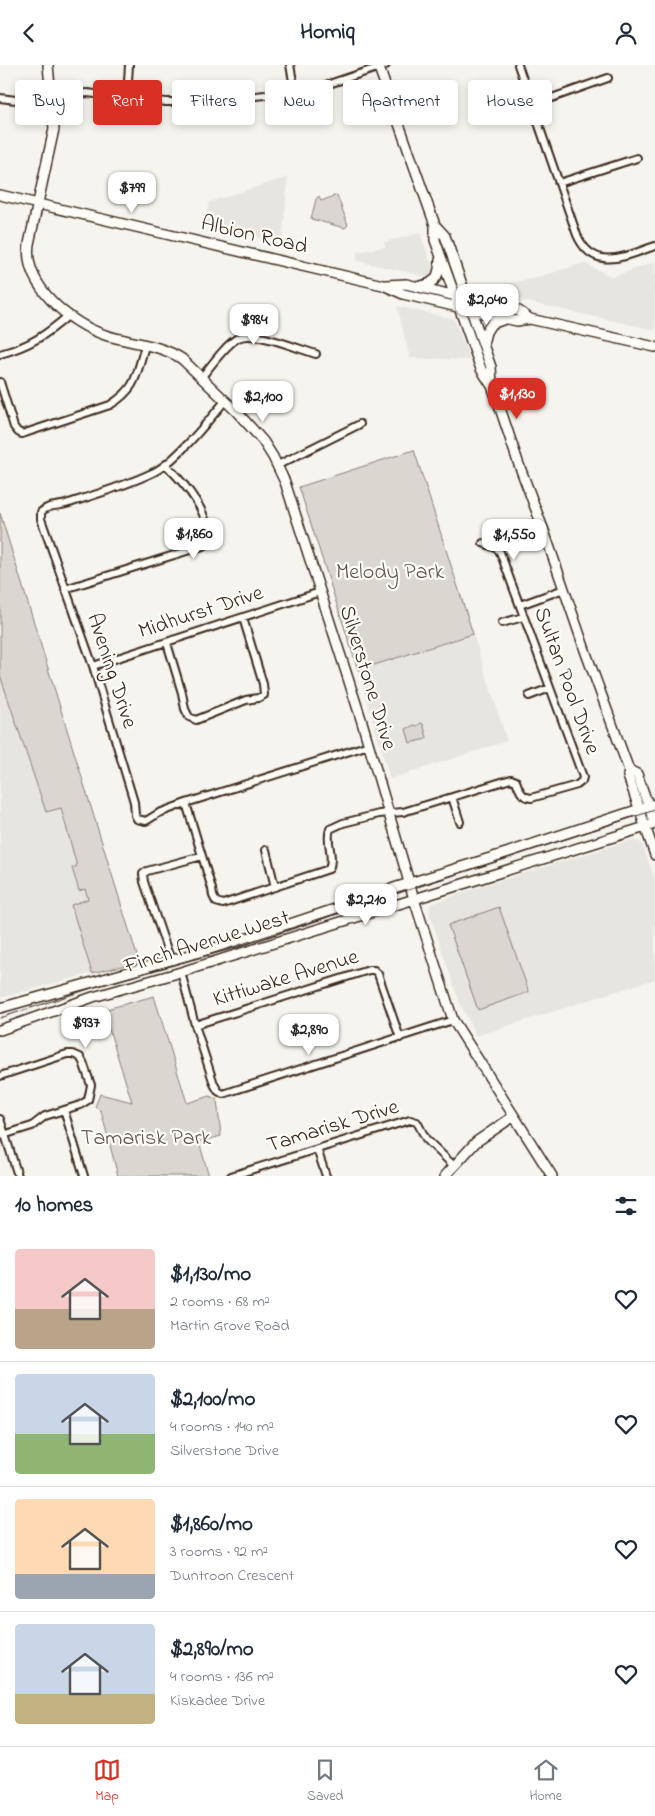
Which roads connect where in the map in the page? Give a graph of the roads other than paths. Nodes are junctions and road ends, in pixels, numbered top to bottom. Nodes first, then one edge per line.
1 (48, 65) edge
2 (129, 65) edge
3 (290, 65) edge
4 (518, 65) edge
5 (381, 66) edge
6 (608, 78) dead end
7 (49, 80) edge
8 (128, 80) edge
9 (293, 80) edge
10 (523, 80) edge
11 (333, 83) edge
12 (265, 95) edge
13 (0, 98) edge
14 (552, 98) edge
15 (15, 100) edge
16 (162, 101) edge
17 (54, 125) edge
18 (539, 125) edge
19 (637, 158) dead end
20 (559, 183) junction
21 (0, 195) edge
22 (38, 203) junction
23 (435, 225) junction
24 (655, 246) edge
25 (440, 255) junction
26 (383, 285) junction
27 (418, 287) junction
28 (455, 296) junction
29 (467, 299) junction
30 (459, 308) junction
31 (471, 310) junction
32 (69, 315) junction
33 (508, 319) junction
34 (530, 319) junction
35 (483, 345) junction
36 (145, 346) junction
37 (655, 347) edge
38 (0, 353) edge
39 (316, 354) dead end
40 (201, 378) junction
41 (0, 382) edge
42 (492, 386) junction
43 (224, 401) junction
44 (360, 424) dead end
45 (166, 465) junction
46 (278, 465) junction
47 (483, 543) dead end
48 (65, 589) junction
49 (564, 589) junction
50 (320, 592) junction
51 (520, 605) junction
52 (523, 617) junction
53 (243, 618) junction
54 (502, 623) dead end
55 (167, 643) junction
56 (93, 666) junction
57 (550, 688) junction
58 (529, 696) dead end
59 (369, 745) junction
60 (629, 770) junction
61 (452, 797) junction
62 (186, 803) junction
63 (652, 805) edge
64 (639, 809) junction
65 (388, 813) junction
66 (460, 822) dead end
67 (655, 824) edge
68 (645, 827) junction
69 (266, 850) dead end
70 (655, 855) edge
71 (202, 856) junction
72 (409, 884) junction
73 (275, 887) junction
74 (414, 899) junction
75 (171, 961) junction
76 (181, 972) junction
77 (0, 1008) edge
78 (453, 1020) junction
79 (195, 1025) junction
80 (0, 1030) edge
81 (400, 1038) junction
82 (0, 1076) edge
83 (64, 1110) junction
84 (514, 1116) junction
85 (0, 1119) edge
86 (2, 1135) edge
87 (317, 1149) junction
88 (454, 1166) junction
89 (245, 1174) edge
90 (18, 1176) edge
91 (84, 1176) edge
92 (230, 1176) edge
93 (326, 1176) edge
94 (445, 1176) edge
95 (552, 1176) edge

1 - 7 main road, Silverstone Drive
2 - 8 street
3 - 9 street
4 - 10 street
5 - 11 street
5 - 23 main road
6 - 14 street
12 - 16 street
13 - 15 street
17 - 22 main road, Silverstone Drive
18 - 20 street
19 - 20 street
20 - 24 street
21 - 22 main road, Albion Road
22 - 26 main road, Albion Road
22 - 32 main road, Silverstone Drive
23 - 25 main road
23 - 29 main road
25 - 27 main road
25 - 28 main road
26 - 27 main road, Albion Road
26 - 30 main road, Albion Road
27 - 28 main road, Albion Road
28 - 29 main road, Albion Road
28 - 30 main road
29 - 31 main road
29 - 34 main road, Albion Road
30 - 31 main road, Albion Road
30 - 42 main road
31 - 33 main road, Albion Road
31 - 35 main road
32 - 36 main road, Silverstone Drive
32 - 38 street
33 - 34 main road, Albion Road
33 - 35 main road
34 - 37 main road, Albion Road
35 - 42 main road
36 - 40 main road, Silverstone Drive
36 - 41 street
39 - 40 street
40 - 43 main road, Silverstone Drive
42 - 49 main road
43 - 45 street, Avening Drive
43 - 46 main road, Silverstone Drive
44 - 46 street
45 - 48 street, Avening Drive
45 - 48 street
46 - 50 main road, Silverstone Drive
47 - 51 street, Sultan Pool Drive
48 - 56 street, Avening Drive
49 - 51 street
49 - 60 main road
50 - 53 street, Midhurst Drive
50 - 59 main road, Silverstone Drive
51 - 52 street, Sultan Pool Drive
52 - 54 street
52 - 57 street, Sultan Pool Drive
53 - 55 street, Midhurst Drive
53 - 55 street
55 - 56 street, Midhurst Drive
56 - 62 street, Avening Drive
57 - 58 street
57 - 61 street, Sultan Pool Drive
59 - 62 street, Avening Drive
59 - 65 main road, Silverstone Drive
60 - 63 main road
60 - 64 main road
61 - 65 street, Sultan Pool Drive
61 - 66 street
62 - 71 street
63 - 64 main road, Finch Avenue West
63 - 67 main road
64 - 68 main road
64 - 72 main road, Finch Avenue West
65 - 72 main road, Silverstone Drive
65 - 73 street, Sultan Pool Drive
67 - 68 main road, Finch Avenue West
68 - 70 main road
68 - 74 main road, Finch Avenue West
69 - 73 street
71 - 73 street
71 - 75 street
72 - 74 main road, Silverstone Drive
72 - 75 main road, Finch Avenue West
74 - 76 main road, Finch Avenue West
74 - 78 main road, Silverstone Drive
75 - 77 main road, Finch Avenue West
76 - 79 street
76 - 80 main road, Finch Avenue West
78 - 81 street
78 - 84 main road, Silverstone Drive
79 - 81 street, Kittiwake Avenue
79 - 81 street
82 - 83 street
83 - 86 street
83 - 91 street
84 - 88 main road
84 - 95 main road, Silverstone Drive
85 - 86 street
86 - 90 street
87 - 88 street, Tamarisk Drive
87 - 89 street, Tamarisk Drive
87 - 93 street
88 - 94 main road
89 - 92 street, Tamarisk Drive

